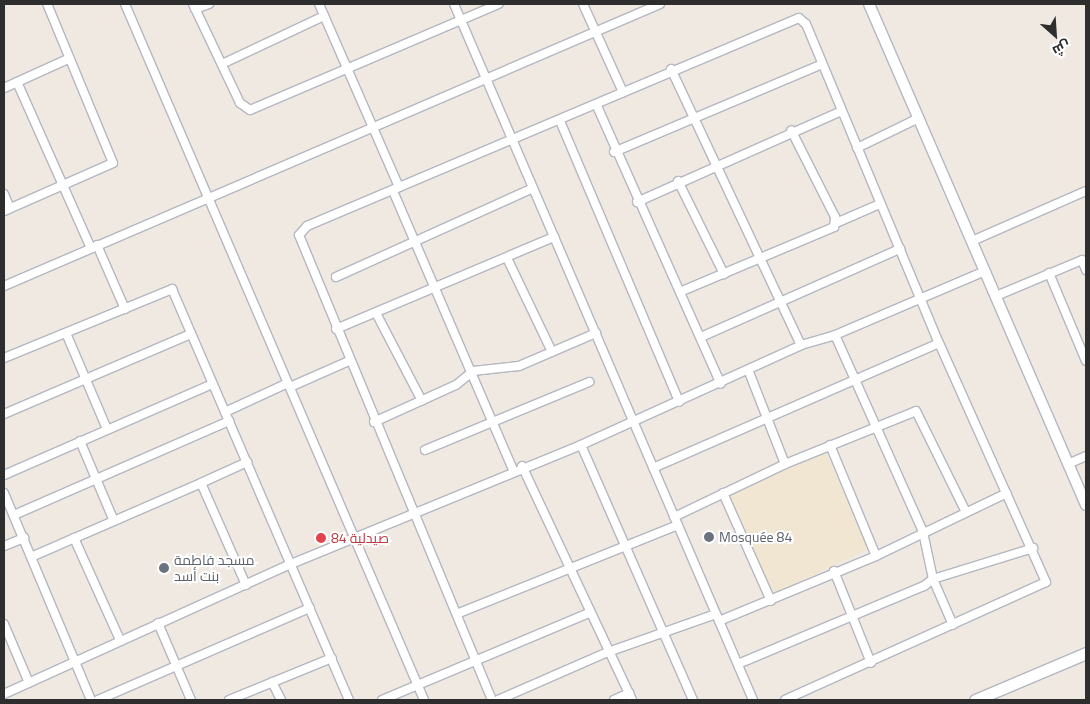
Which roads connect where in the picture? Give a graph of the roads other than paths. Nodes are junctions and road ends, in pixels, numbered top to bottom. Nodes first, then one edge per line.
1 (47, 4) edge
2 (125, 4) edge
3 (209, 4) edge
4 (319, 4) edge
5 (454, 4) edge
6 (498, 4) edge
7 (584, 4) edge
8 (660, 4) edge
9 (869, 4) edge
10 (194, 6) edge
11 (324, 16) junction
12 (461, 20) junction
13 (595, 32) junction
14 (70, 58) junction
15 (222, 64) junction
16 (820, 65) junction
17 (347, 69) junction
18 (671, 69) junction
19 (487, 80) junction
20 (17, 82) junction
21 (4, 88) edge
22 (623, 92) junction
23 (597, 106) junction
24 (841, 111) junction
25 (919, 118) junction
26 (697, 120) junction
27 (560, 121) junction
28 (371, 128) junction
29 (791, 130) junction
30 (513, 141) junction
31 (857, 148) junction
32 (614, 152) junction
33 (718, 163) junction
34 (678, 181) junction
35 (64, 186) junction
36 (533, 188) junction
37 (396, 189) junction
38 (1086, 191) edge
39 (4, 194) edge
40 (207, 197) junction
41 (637, 202) junction
42 (880, 204) junction
43 (7, 210) edge
44 (836, 223) junction
45 (554, 237) junction
46 (416, 241) junction
47 (972, 241) junction
48 (94, 247) junction
49 (900, 250) junction
50 (763, 257) junction
51 (507, 258) junction
52 (1086, 270) edge
53 (985, 271) junction
54 (1049, 273) junction
55 (724, 274) junction
56 (336, 277) dead end
57 (4, 286) edge
58 (438, 287) junction
59 (682, 291) junction
60 (996, 296) junction
61 (920, 297) junction
62 (781, 300) junction
63 (125, 309) junction
64 (376, 314) junction
65 (336, 329) junction
66 (66, 333) junction
67 (191, 334) junction
68 (596, 334) junction
69 (835, 335) junction
70 (701, 337) junction
71 (939, 343) junction
72 (801, 345) junction
73 (552, 352) junction
74 (4, 358) edge
75 (349, 361) junction
76 (1086, 361) edge
77 (473, 371) junction
78 (749, 372) junction
79 (86, 379) junction
80 (855, 380) junction
81 (589, 382) dead end
82 (212, 384) junction
83 (721, 384) junction
84 (289, 385) junction
85 (422, 401) junction
86 (679, 402) junction
87 (225, 412) junction
88 (4, 414) edge
89 (766, 419) junction
90 (229, 421) junction
91 (374, 422) junction
92 (633, 422) junction
93 (495, 424) junction
94 (875, 426) junction
95 (107, 429) junction
96 (80, 441) junction
97 (581, 445) junction
98 (830, 445) junction
99 (425, 450) dead end
100 (1086, 456) edge
101 (247, 462) junction
102 (785, 464) junction
103 (1068, 464) junction
104 (522, 466) junction
105 (653, 468) junction
106 (513, 470) junction
107 (4, 474) edge
108 (96, 480) junction
109 (201, 483) junction
110 (4, 493) edge
111 (723, 493) junction
112 (1007, 493) junction
113 (1086, 505) edge
114 (965, 510) junction
115 (414, 514) junction
116 (14, 515) junction
117 (114, 521) junction
118 (676, 521) junction
119 (923, 532) junction
120 (24, 538) junction
121 (74, 538) junction
122 (355, 538) junction
123 (4, 546) edge
124 (627, 546) junction
125 (1033, 548) junction
126 (876, 556) junction
127 (31, 557) junction
128 (291, 564) junction
129 (568, 567) junction
130 (834, 571) junction
131 (932, 579) junction
132 (246, 585) junction
133 (770, 601) junction
134 (310, 608) junction
135 (459, 613) junction
136 (588, 613) junction
137 (717, 618) junction
138 (852, 618) junction
139 (158, 623) junction
140 (4, 624) edge
141 (953, 625) junction
142 (661, 633) junction
143 (120, 640) junction
144 (608, 652) junction
145 (1086, 652) edge
146 (332, 658) junction
147 (476, 658) junction
148 (75, 661) junction
149 (871, 663) junction
150 (738, 664) junction
151 (176, 665) junction
152 (272, 682) junction
153 (29, 683) junction
154 (417, 684) junction
155 (4, 694) edge
156 (630, 697) edge
157 (979, 699) edge
158 (91, 700) edge
159 (98, 700) edge
160 (192, 700) edge
161 (229, 700) edge
162 (281, 700) edge
163 (349, 700) edge
164 (382, 700) edge
165 (424, 700) edge
166 (492, 700) edge
167 (498, 700) edge
168 (614, 700) edge
169 (693, 700) edge
170 (753, 700) edge
171 (785, 700) edge

1 - 14 street
2 - 40 street
3 - 10 street
4 - 11 street
5 - 12 street
6 - 12 street
7 - 13 street
8 - 13 street
9 - 25 street
10 - 15 street
11 - 15 street
11 - 17 street
12 - 17 street
12 - 19 street
13 - 19 street
13 - 22 street
14 - 20 street
14 - 35 street
15 - 17 street
16 - 18 street
16 - 24 street
16 - 26 street
17 - 28 street
18 - 22 street
18 - 26 street
19 - 28 street
19 - 30 street
20 - 21 street
20 - 35 street
22 - 23 street
23 - 27 street
23 - 32 street
24 - 29 street
24 - 31 street
25 - 31 street
25 - 47 street
26 - 32 street
26 - 33 street
27 - 30 street
27 - 86 street
28 - 37 street
28 - 40 street
29 - 33 street
29 - 44 street
30 - 36 street
30 - 37 street
31 - 42 street
32 - 41 street
33 - 34 street
33 - 50 street
34 - 41 street
34 - 55 street
35 - 43 street
35 - 48 street
36 - 45 street
36 - 46 street
37 - 46 street
37 - 65 street
38 - 47 street
39 - 43 street
40 - 48 street
40 - 84 street
41 - 59 street
42 - 44 street
42 - 49 street
44 - 50 street
45 - 51 street
45 - 68 street
46 - 56 street
46 - 58 street
47 - 53 street
48 - 57 street
48 - 63 street
49 - 61 street
49 - 62 street
50 - 55 street
50 - 62 street
51 - 58 street
51 - 73 street
52 - 54 street
53 - 60 street
53 - 61 street
54 - 60 street
54 - 76 street
55 - 59 street
58 - 64 street
58 - 77 street
59 - 70 street
60 - 103 street
61 - 69 street
61 - 71 street
62 - 70 street
62 - 72 street
63 - 66 street
63 - 67 street
64 - 65 street
64 - 85 street
65 - 75 street
66 - 74 street
66 - 79 street
67 - 79 street
67 - 82 street
68 - 73 street
68 - 92 street
69 - 72 street
69 - 80 street
70 - 83 street
71 - 80 street
71 - 112 street
72 - 78 street
73 - 77 street
75 - 84 street
75 - 91 street
77 - 85 street
77 - 93 street
78 - 83 street
78 - 89 street
79 - 88 street
79 - 95 street
80 - 89 street
80 - 94 street
81 - 93 street
82 - 87 street
82 - 95 street
83 - 86 street
84 - 87 street
84 - 122 street
85 - 91 street
86 - 92 street
87 - 90 street
89 - 102 street
89 - 105 street
90 - 101 street
90 - 108 street
91 - 115 street
92 - 97 street
92 - 105 street
93 - 99 street
93 - 106 street
94 - 98 street
94 - 114 street
94 - 119 street
95 - 96 street
96 - 107 street
96 - 108 street
97 - 104 street
97 - 124 street
98 - 102 street
98 - 126 street
100 - 103 street
101 - 109 street
101 - 128 street
102 - 111 street
103 - 113 street
104 - 106 street
104 - 129 street
105 - 118 street
106 - 115 street
108 - 116 street
108 - 117 street
109 - 117 street
109 - 132 street
110 - 116 street
111 - 118 street
111 - 133 street
112 - 114 street
112 - 125 street
114 - 119 street
115 - 122 street
115 - 135 street
116 - 120 street
117 - 121 street
118 - 124 street
118 - 137 street
119 - 126 street
119 - 131 street
120 - 123 street
120 - 127 street
121 - 127 street
121 - 143 street
122 - 128 street
122 - 154 street
124 - 129 street
124 - 142 street
125 - 131 street
125 - 141 street
126 - 130 street
127 - 148 street
128 - 132 street
128 - 134 street
129 - 135 street
129 - 136 street
130 - 133 street
130 - 138 street
131 - 138 street
131 - 141 street
132 - 139 street
133 - 137 street
134 - 146 street
134 - 151 street
135 - 147 street
136 - 144 street
136 - 147 street
137 - 142 street
137 - 150 street
138 - 149 street
138 - 150 street
139 - 143 street
139 - 151 street
140 - 153 street
141 - 149 street
142 - 144 street
142 - 169 street
143 - 148 street
144 - 156 street
144 - 167 street
145 - 157 main road
146 - 152 street
146 - 163 street
147 - 154 street
147 - 166 street
148 - 153 street
148 - 158 street
149 - 171 street
150 - 170 street
151 - 159 street
151 - 160 street
152 - 161 street
152 - 162 street
153 - 155 street
154 - 164 street
154 - 165 street
156 - 168 street

